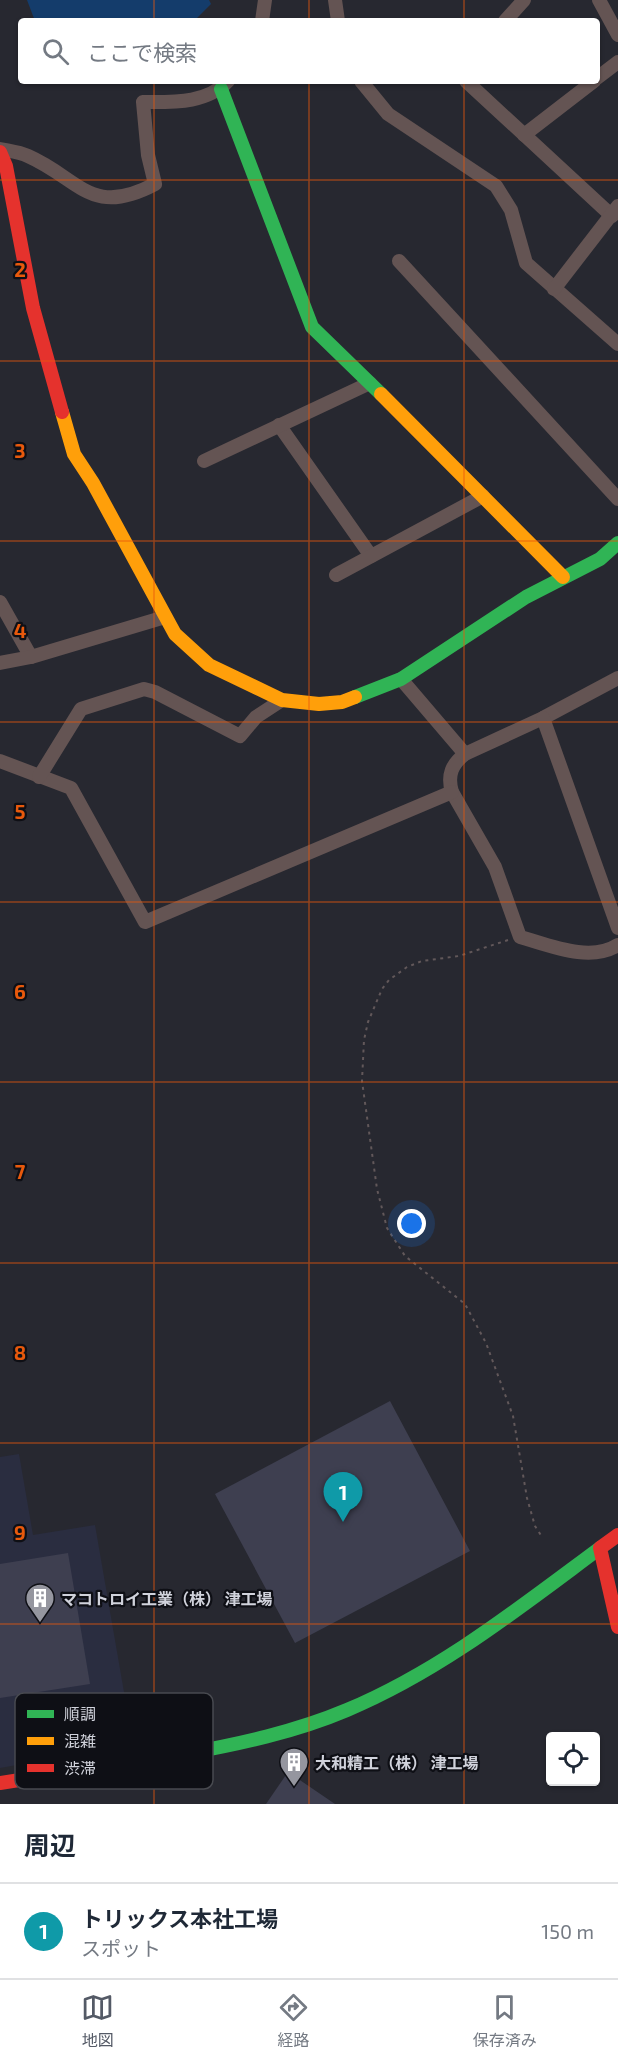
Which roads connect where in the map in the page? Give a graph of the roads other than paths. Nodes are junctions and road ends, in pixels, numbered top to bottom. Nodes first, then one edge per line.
1 (265, 0) edge
2 (335, 0) edge
3 (524, 0) edge
4 (599, 0) edge
5 (262, 18) edge
6 (338, 18) edge
7 (508, 18) edge
8 (618, 35) edge
9 (618, 62) edge
10 (600, 76) edge
11 (363, 84) edge
12 (469, 84) edge
13 (590, 84) edge
14 (225, 85) edge
15 (524, 135) junction
16 (0, 150) edge
17 (615, 211) edge
18 (399, 261) dead end
19 (554, 289) junction
20 (618, 344) edge
21 (370, 383) junction
22 (279, 425) junction
23 (204, 461) dead end
24 (483, 496) junction
25 (618, 499) edge
26 (618, 543) edge
27 (371, 556) junction
28 (336, 575) dead end
29 (563, 578) junction
30 (0, 602) edge
31 (165, 617) junction
32 (32, 657) junction
33 (0, 663) edge
34 (618, 678) edge
35 (401, 679) junction
36 (282, 700) junction
37 (543, 718) junction
38 (465, 754) junction
39 (0, 761) edge
40 (39, 777) junction
41 (452, 792) junction
42 (618, 928) edge
43 (618, 945) edge
44 (618, 1535) edge
45 (600, 1548) junction
46 (618, 1628) edge
47 (213, 1749) edge
48 (15, 1781) edge
49 (0, 1783) edge

1 - 5 street
2 - 6 street
3 - 7 street
4 - 8 street
9 - 10 street
11 - 19 street
12 - 15 street
13 - 15 street
14 - 16 street
14 - 21 street
15 - 17 street
16 - 31 street
17 - 19 street
18 - 25 street
19 - 20 street
21 - 22 street
21 - 24 street
22 - 23 street
22 - 27 street
24 - 27 street
24 - 29 street
26 - 29 street
27 - 28 street
29 - 35 street
30 - 32 street
31 - 32 street
31 - 36 street
32 - 33 street
34 - 37 street
35 - 36 street
35 - 38 street
36 - 40 street
37 - 38 street
37 - 42 street
38 - 41 street
39 - 40 street
40 - 41 street
41 - 43 street
44 - 45 street
45 - 46 street
45 - 47 street
48 - 49 street

